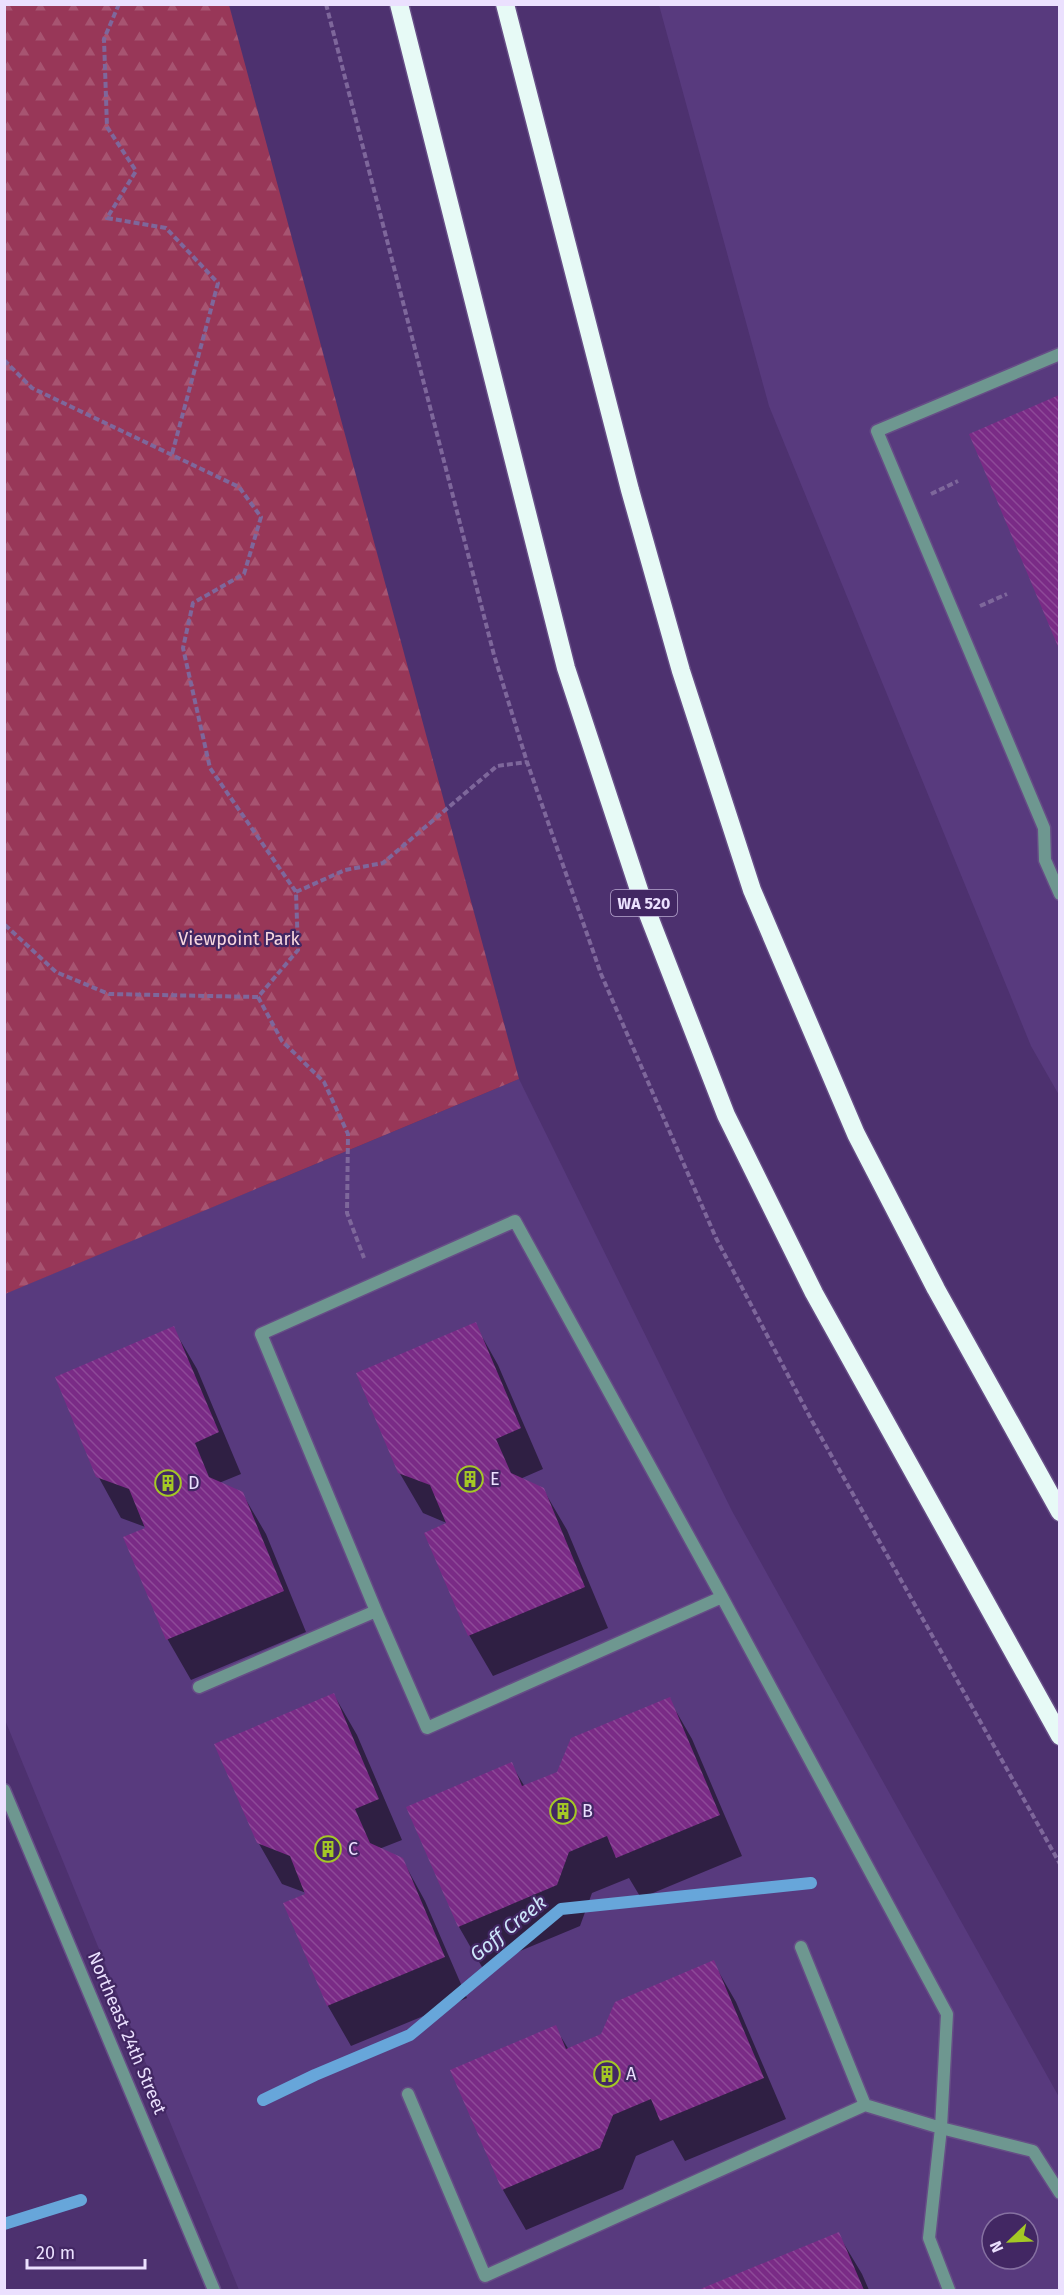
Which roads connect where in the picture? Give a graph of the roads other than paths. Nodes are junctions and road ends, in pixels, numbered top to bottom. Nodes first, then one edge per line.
1 (399, 4) edge
2 (505, 4) edge
3 (1059, 354) edge
4 (1059, 894) edge
5 (1059, 1512) edge
6 (722, 1597) junction
7 (376, 1611) junction
8 (199, 1687) dead end
9 (1059, 1736) edge
10 (4, 1790) edge
11 (801, 1947) dead end
12 (408, 2094) dead end
13 (865, 2105) junction
14 (941, 2128) junction
15 (1059, 2193) edge
16 (214, 2290) edge
17 (949, 2290) edge

1 - 9 highway, WA 520
2 - 5 highway
3 - 4 street
6 - 7 street
6 - 7 street
6 - 14 street
7 - 8 street
10 - 16 street, Northeast 24th Street
11 - 13 street
12 - 13 street
13 - 14 street
14 - 15 street
14 - 17 street

